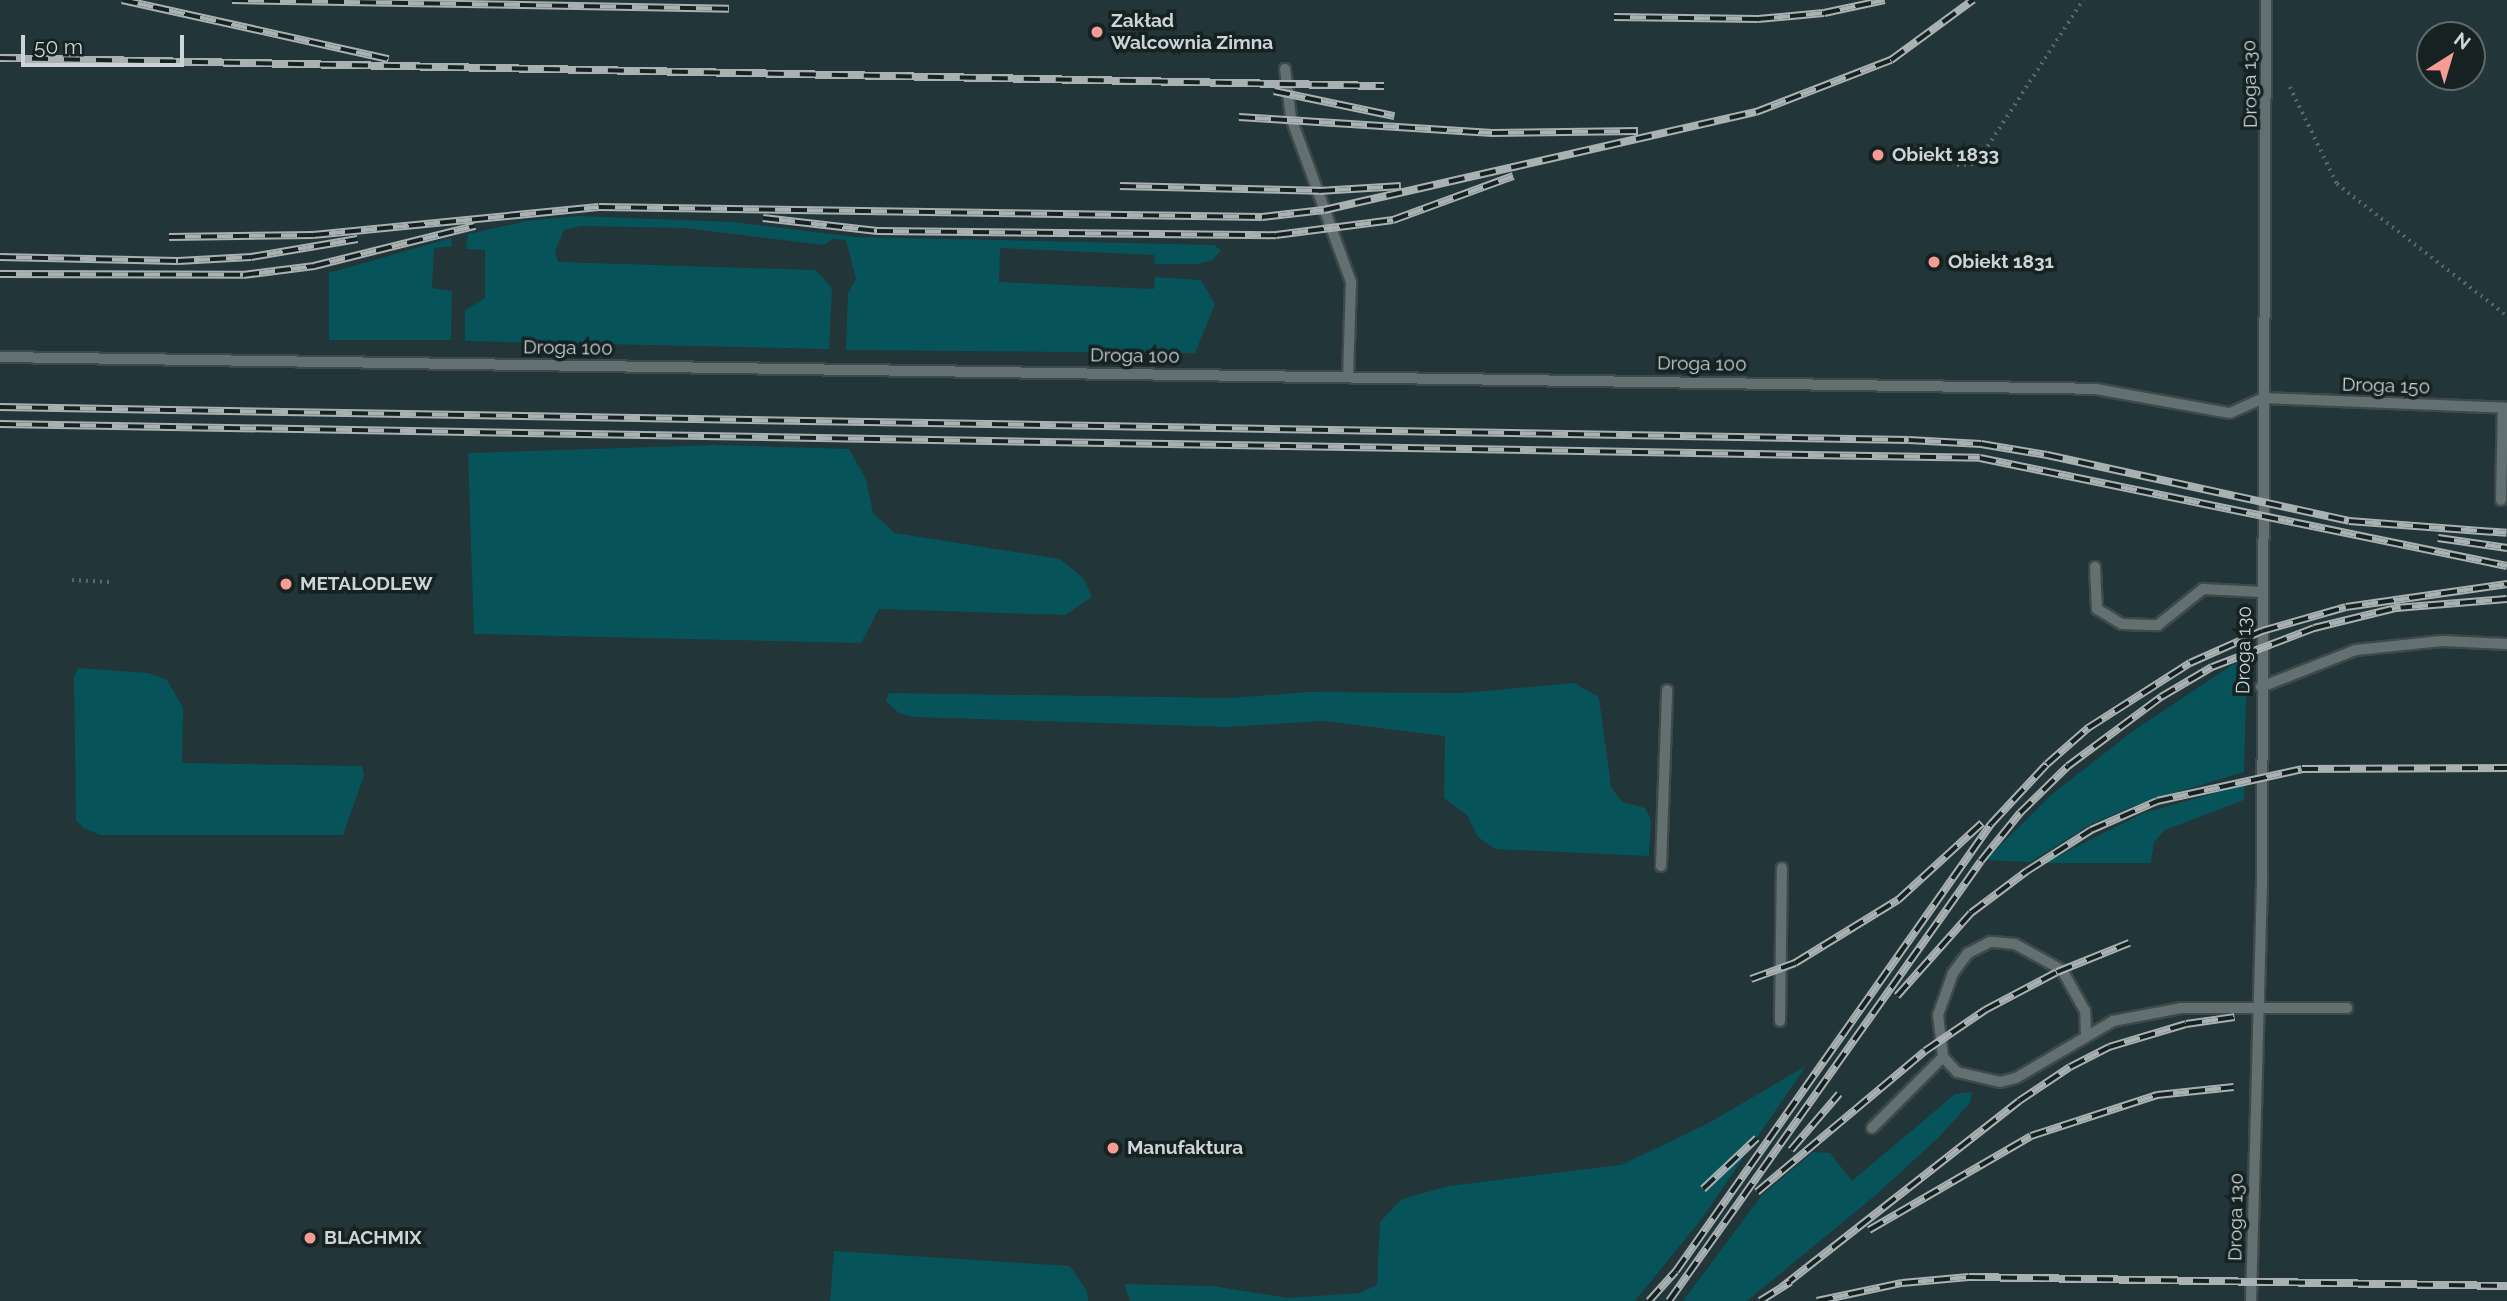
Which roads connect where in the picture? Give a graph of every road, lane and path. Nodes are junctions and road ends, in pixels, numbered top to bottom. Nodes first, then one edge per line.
1 (2083, 0) edge
2 (2266, 0) edge
3 (1284, 69) dead end
4 (2290, 88) dead end
5 (1956, 165) dead end
6 (2507, 316) edge
7 (0, 357) edge
8 (1348, 376) junction
9 (2263, 398) junction
10 (2505, 408) edge
11 (2504, 465) edge
12 (2501, 500) dead end
13 (2095, 567) dead end
14 (72, 579) dead end
15 (110, 582) dead end
16 (2262, 592) junction
17 (2507, 644) edge
18 (2261, 687) junction
19 (1667, 690) dead end
20 (1661, 866) dead end
21 (1782, 868) dead end
22 (2259, 1004) junction
23 (2347, 1008) dead end
24 (1780, 1021) dead end
25 (2086, 1035) junction
26 (1943, 1057) junction
27 (1872, 1128) dead end
28 (2251, 1301) edge

1 - 5 path
2 - 9 lane, Droga 130
3 - 8 lane
4 - 6 path
7 - 8 lane, Droga 100
8 - 9 lane, Droga 100
9 - 10 lane, Droga 150
9 - 16 lane, Droga 130
10 - 11 lane
11 - 12 lane
13 - 16 lane
14 - 15 path
16 - 18 lane, Droga 130
17 - 18 lane
18 - 22 lane, Droga 130
19 - 20 lane
21 - 24 lane
22 - 23 lane
22 - 25 lane
22 - 28 lane, Droga 130
25 - 26 lane
25 - 26 lane
26 - 27 lane

